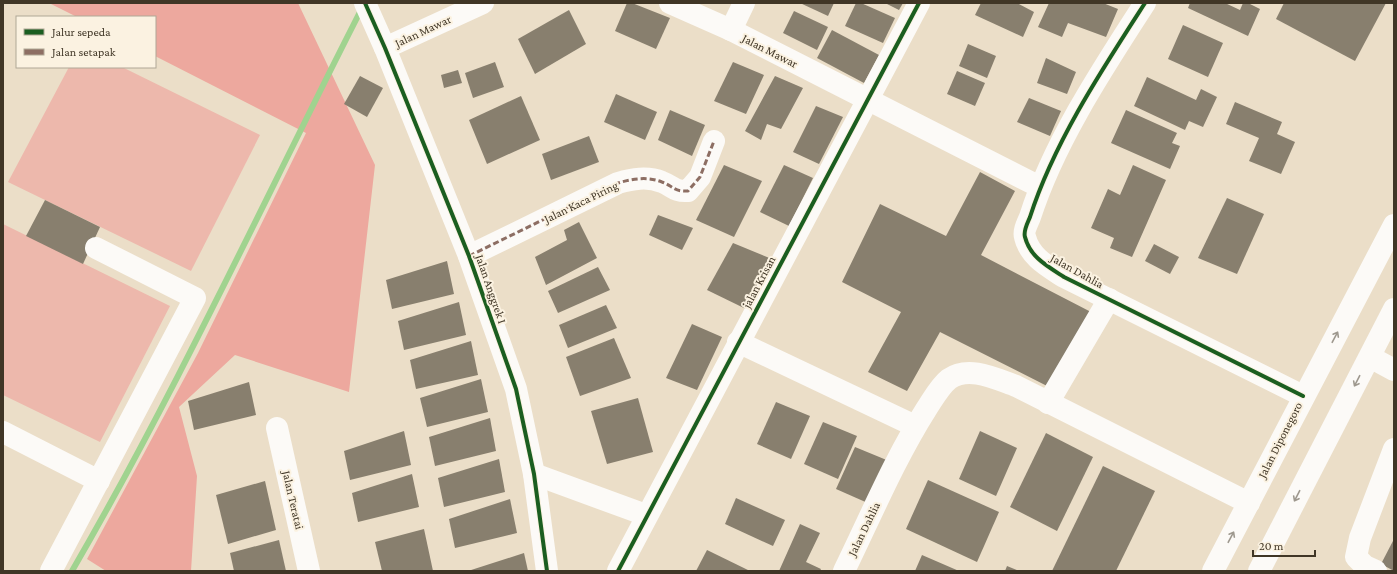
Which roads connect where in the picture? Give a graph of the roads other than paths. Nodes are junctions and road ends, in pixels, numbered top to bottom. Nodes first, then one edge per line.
1 (365, 3) edge
2 (483, 3) edge
3 (670, 3) edge
4 (744, 3) edge
5 (919, 3) edge
6 (1145, 3) edge
7 (730, 30) junction
8 (385, 48) junction
9 (868, 101) junction
10 (714, 141) dead end
11 (1040, 187) junction
12 (1394, 225) edge
13 (96, 248) dead end
14 (469, 256) junction
15 (1109, 299) junction
16 (1394, 309) edge
17 (738, 342) junction
18 (1370, 357) junction
19 (1394, 370) edge
20 (1303, 396) junction
21 (1048, 403) junction
22 (915, 426) junction
23 (277, 428) dead end
24 (3, 432) edge
25 (1394, 449) edge
26 (534, 474) junction
27 (99, 481) junction
28 (1248, 503) junction
29 (646, 515) junction
30 (51, 571) edge
31 (309, 571) edge
32 (547, 571) edge
33 (618, 571) edge
34 (844, 571) edge
35 (1213, 571) edge
36 (1258, 571) edge
37 (1376, 571) edge

1 - 8 street, Jalan Anggrek I
2 - 8 street, Jalan Mawar
3 - 7 street, Jalan Mawar
4 - 7 street
5 - 9 street, jalan Krisan
6 - 11 street, Jalan Dahlia
7 - 9 street, Jalan Mawar
8 - 14 street, Jalan Anggrek I
9 - 11 street, Jalan Mawar
9 - 17 street, jalan Krisan
10 - 14 street, Jalan Kaca Piring
11 - 15 street, Jalan Dahlia
20 -> 12 street, Jalan Diponegoro
13 - 27 street
14 - 26 street, Jalan Anggrek I
15 - 20 street, Jalan Dahlia
15 - 21 street
16 - 18 street
17 - 22 street
17 - 29 street, jalan Krisan
18 - 19 street
18 -> 36 street
20 - 28 street, Jalan Diponegoro
21 - 22 street, Jalan Dahlia
21 - 28 street, Jalan Dahlia
22 - 34 street, Jalan Dahlia
23 - 31 street, Jalan Teratai
24 - 27 street
25 - 37 street
26 - 29 street
26 - 32 street, Jalan Anggrek I
27 - 30 street
35 -> 28 street, Jalan Diponegoro
29 - 33 street, jalan Krisan

